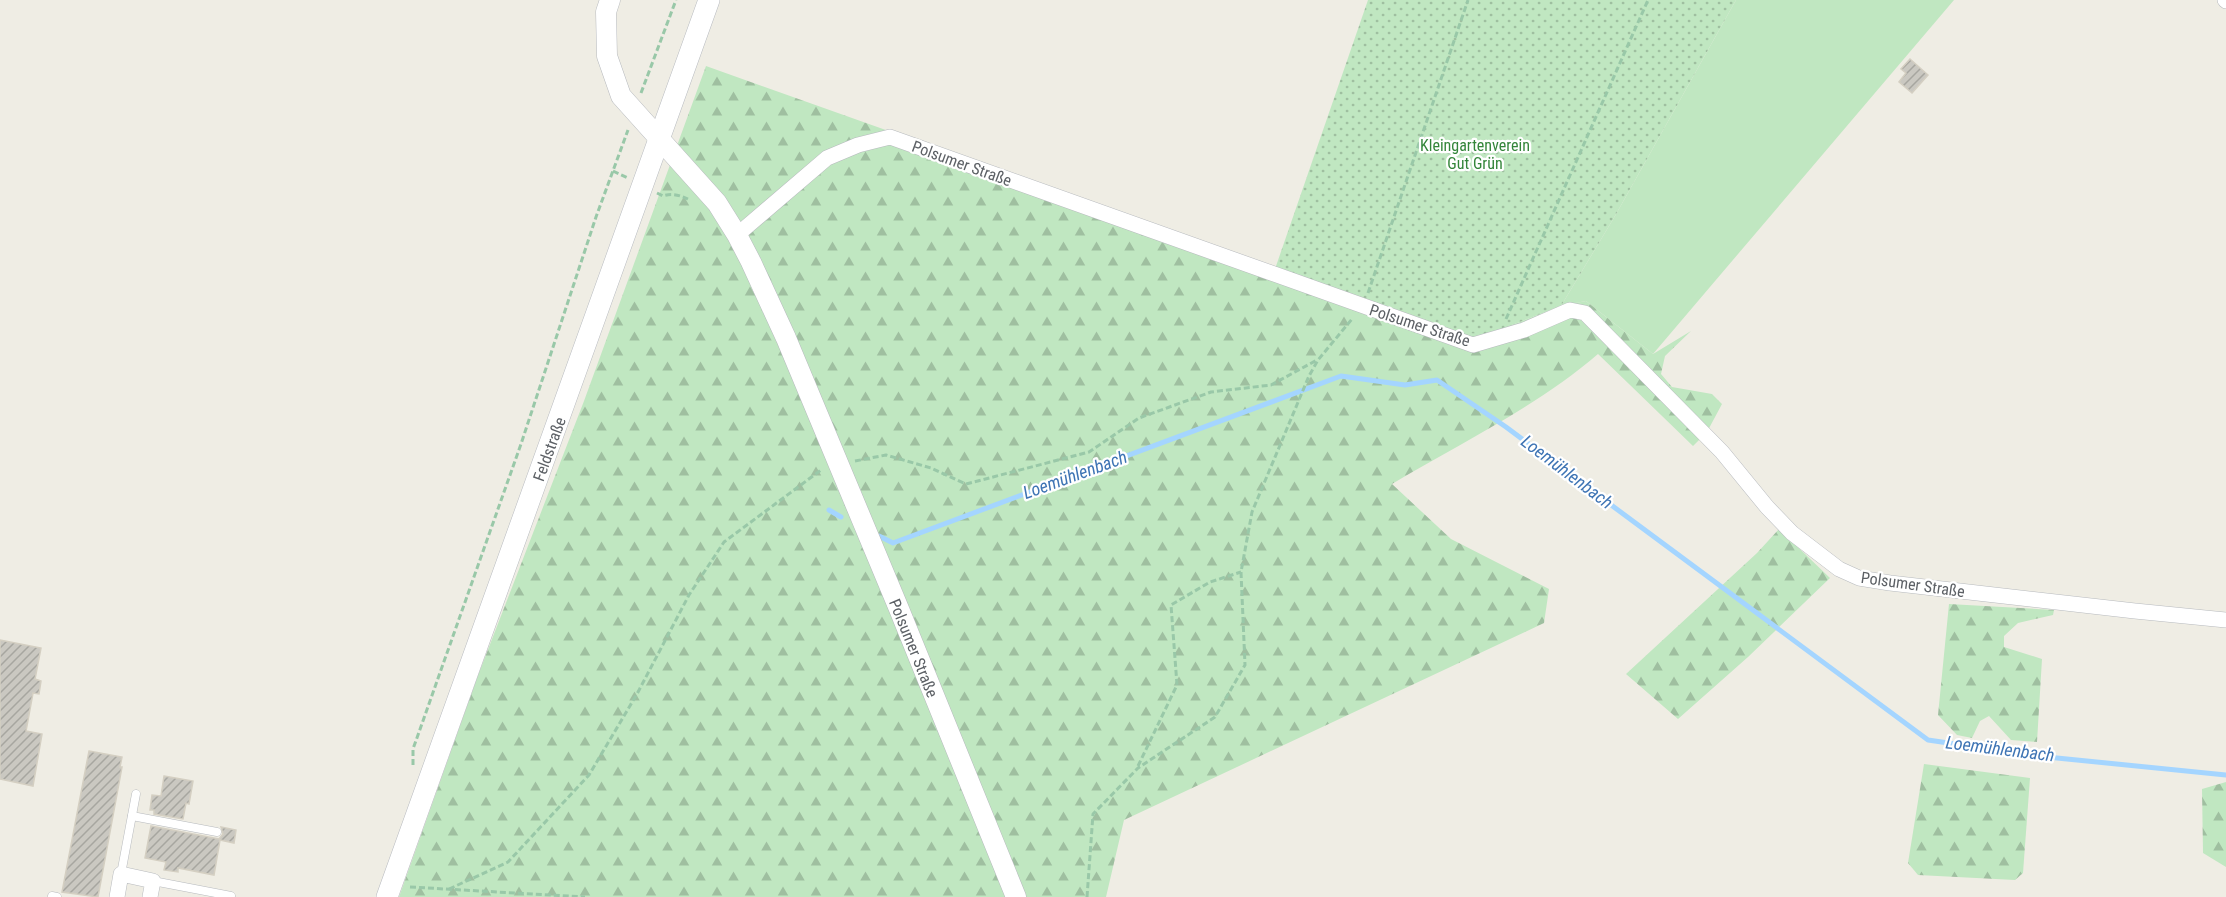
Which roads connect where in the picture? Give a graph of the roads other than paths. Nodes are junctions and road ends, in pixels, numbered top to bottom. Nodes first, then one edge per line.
1 (610, 0) edge
2 (710, 0) edge
3 (659, 140) junction
4 (737, 235) junction
5 (2226, 620) edge
6 (136, 794) dead end
7 (132, 816) junction
8 (216, 832) dead end
9 (121, 874) junction
10 (153, 880) junction
11 (231, 896) edge
12 (117, 897) edge
13 (150, 897) edge
14 (387, 897) edge
15 (1016, 897) edge

1 - 3 street, Polsumer Straße
2 - 3 main road, Feldstraße
3 - 4 street, Polsumer Straße
3 - 14 main road, Feldstraße
4 - 5 street, Polsumer Straße
4 - 15 street, Polsumer Straße
6 - 7 lane
7 - 8 lane
7 - 9 lane
9 - 10 street
9 - 12 street
10 - 11 lane
10 - 13 street

